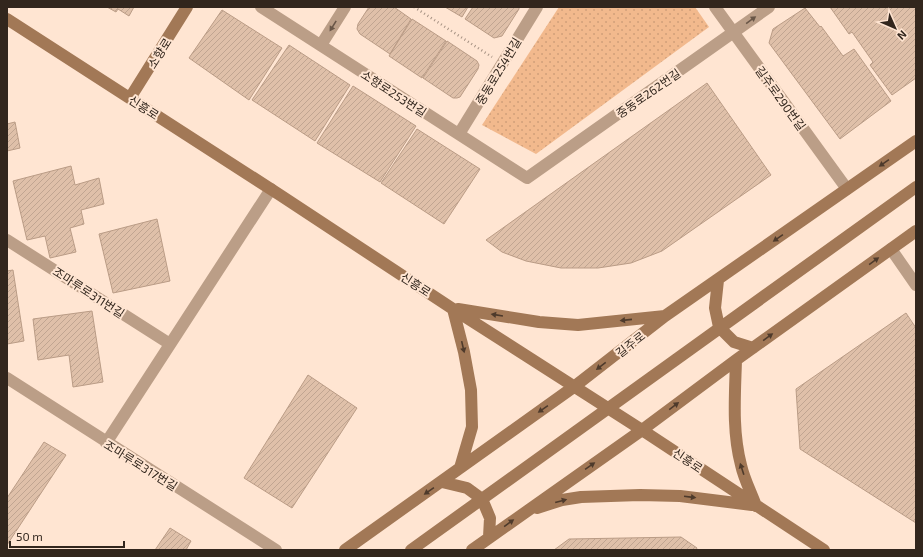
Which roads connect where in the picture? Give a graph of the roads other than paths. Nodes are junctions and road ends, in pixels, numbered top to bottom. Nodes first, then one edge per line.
1 (187, 7) edge
2 (261, 7) edge
3 (345, 7) edge
4 (536, 7) edge
5 (715, 7) edge
6 (769, 7) edge
7 (7, 18) edge
8 (734, 33) junction
9 (321, 46) junction
10 (130, 98) junction
11 (459, 134) junction
12 (916, 141) edge
13 (527, 178) joint
14 (916, 187) edge
15 (271, 189) junction
16 (847, 189) junction
17 (916, 231) edge
18 (7, 240) edge
19 (891, 249) junction
20 (718, 280) junction
21 (916, 285) edge
22 (453, 309) junction
23 (665, 316) junction
24 (170, 344) junction
25 (753, 348) junction
26 (736, 360) junction
27 (7, 378) edge
28 (575, 386) junction
29 (642, 430) junction
30 (106, 443) junction
31 (460, 468) junction
32 (442, 482) junction
33 (756, 506) junction
34 (524, 513) junction
35 (490, 537) junction
36 (276, 550) edge
37 (345, 550) edge
38 (411, 550) edge
39 (472, 550) edge
40 (824, 550) edge

1 - 10 street, 소향로
2 - 9 street, 소향로253번길
3 -> 9 street
4 - 11 street, 중동로254번길
5 - 8 street, 길주로290번길
8 -> 6 street, 중동로262번길
7 - 10 street, 신흥로
8 - 13 street, 중동로262번길
8 - 16 street, 길주로290번길
9 - 11 street, 소향로253번길
10 - 15 street, 신흥로
11 - 13 street, 소향로253번길
12 -> 16 street, 길주로
14 - 38 street
15 - 22 street, 신흥로
15 - 24 street
16 -> 20 street, 길주로
17 - 19 street
18 - 24 street, 조마루로311번길
19 - 21 street
25 -> 19 street
20 - 23 street, 길주로
20 - 25 street
23 -> 22 street
22 - 28 street, 신흥로
22 -> 31 street
23 -> 28 street, 길주로
24 - 30 street
25 - 26 street
29 -> 26 street
33 -> 26 street
27 - 30 street, 조마루로317번길
28 - 29 street, 신흥로
28 -> 31 street, 길주로
29 - 33 street, 신흥로
34 -> 29 street
30 - 36 street, 조마루로317번길
31 - 32 street, 길주로
32 - 35 street
32 -> 37 street, 길주로
34 -> 33 street
33 - 40 street, 신흥로
35 -> 34 street
35 - 39 street

